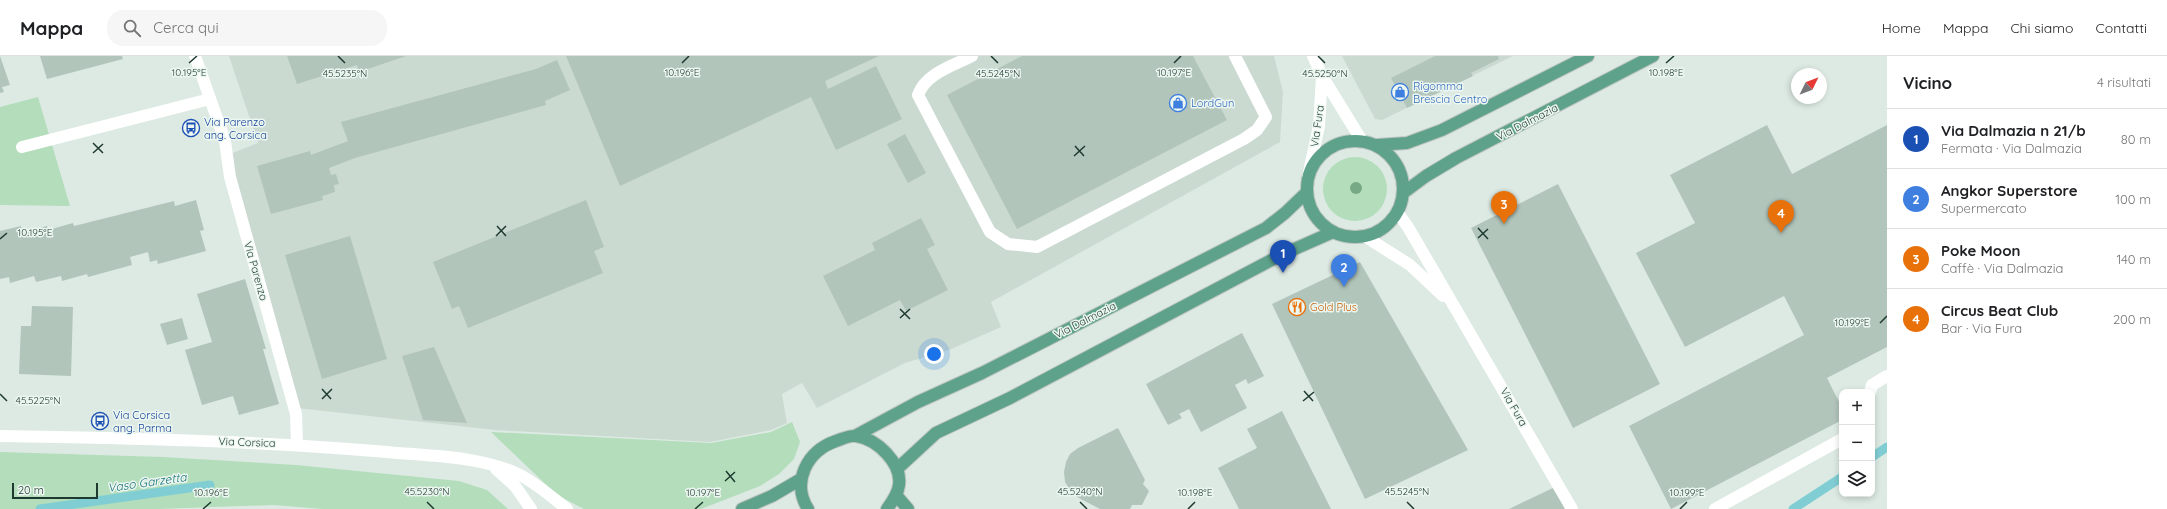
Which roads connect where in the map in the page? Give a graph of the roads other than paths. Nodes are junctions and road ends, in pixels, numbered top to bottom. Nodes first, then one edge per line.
1 (195, 56) edge
2 (972, 56) edge
3 (1236, 56) edge
4 (1313, 56) edge
5 (1588, 56) edge
6 (1653, 56) edge
7 (1322, 76) junction
8 (210, 99) junction
9 (1362, 141) junction
10 (1377, 145) junction
11 (22, 148) dead end
12 (1308, 176) junction
13 (1307, 192) junction
14 (1403, 193) junction
15 (1397, 212) junction
16 (1333, 232) junction
17 (1366, 237) junction
18 (1454, 307) junction
19 (1887, 376) edge
20 (1871, 389) edge
21 (0, 436) edge
22 (855, 436) junction
23 (1839, 441) edge
24 (297, 444) junction
25 (493, 466) junction
26 (897, 469) junction
27 (801, 480) junction
28 (896, 495) junction
29 (531, 509) edge
30 (567, 509) edge
31 (742, 509) edge
32 (808, 509) edge
33 (887, 509) edge
34 (908, 509) edge
35 (1572, 509) edge
36 (1715, 509) edge

1 - 8 street, Via Parenzo
2 - 3 street
4 - 7 street, Via Fura
5 - 10 main road
6 - 14 main road, Via Dalmazia
7 - 9 street, Via Fura
7 - 12 street, Via Fura
8 - 11 street
8 - 24 street, Via Parenzo
9 - 10 main road
9 - 12 main road
10 - 14 main road
12 - 13 main road
13 - 16 main road
13 - 22 main road, Via Dalmazia
14 - 15 main road
15 - 17 main road
15 - 18 street, Via Fura
16 - 17 main road
16 - 26 main road
17 - 18 street, Via Fura
18 - 35 street, Via Fura
19 - 20 street
21 - 24 street, Via Corsica
22 - 26 main road
22 - 27 main road
23 - 36 street
24 - 25 street, Via Corsica
25 - 29 street
25 - 30 street, Via Corsica
26 - 28 main road
27 - 31 main road
27 - 32 main road
28 - 33 main road
28 - 34 main road

